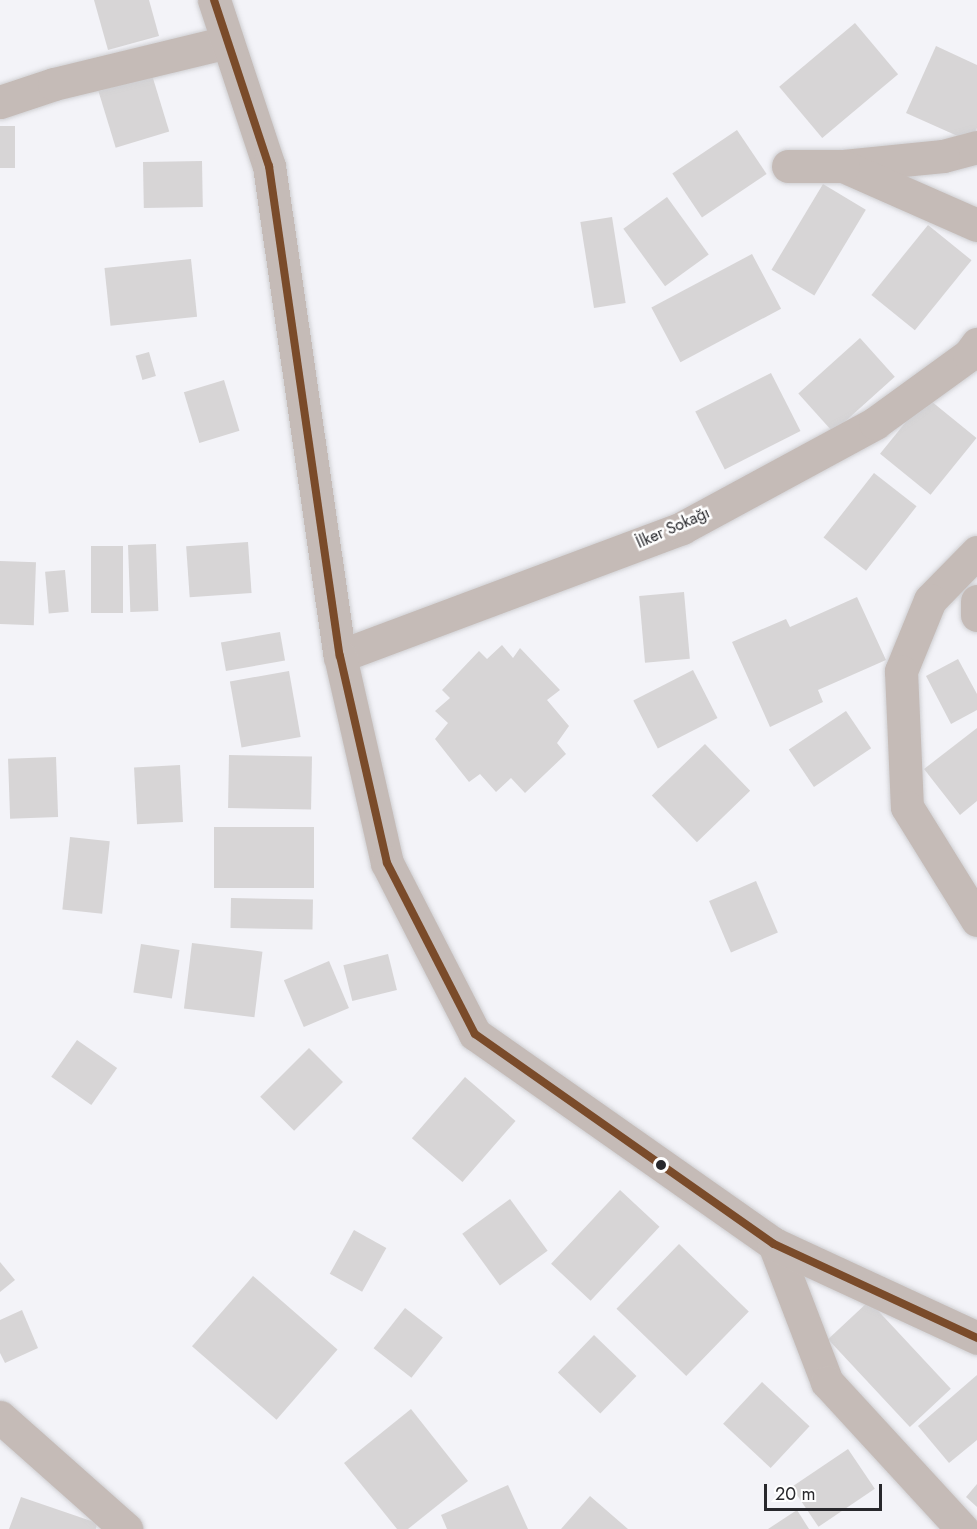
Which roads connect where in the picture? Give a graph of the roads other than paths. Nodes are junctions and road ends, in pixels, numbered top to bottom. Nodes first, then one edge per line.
1 (214, 0) edge
2 (227, 42) junction
3 (0, 102) edge
4 (977, 147) edge
5 (788, 166) dead end
6 (843, 166) junction
7 (977, 225) edge
8 (977, 344) edge
9 (977, 552) edge
10 (977, 601) edge
11 (977, 615) edge
12 (340, 656) junction
13 (977, 921) edge
14 (774, 1244) junction
15 (977, 1338) edge
16 (0, 1417) edge
17 (126, 1529) edge
18 (962, 1529) edge

1 - 2 street
2 - 3 street
2 - 12 street
4 - 6 street
5 - 6 street
6 - 7 street
8 - 12 street, İlker Sokağı
9 - 13 street
10 - 11 street
12 - 14 street
14 - 15 street
14 - 18 street
16 - 17 street

